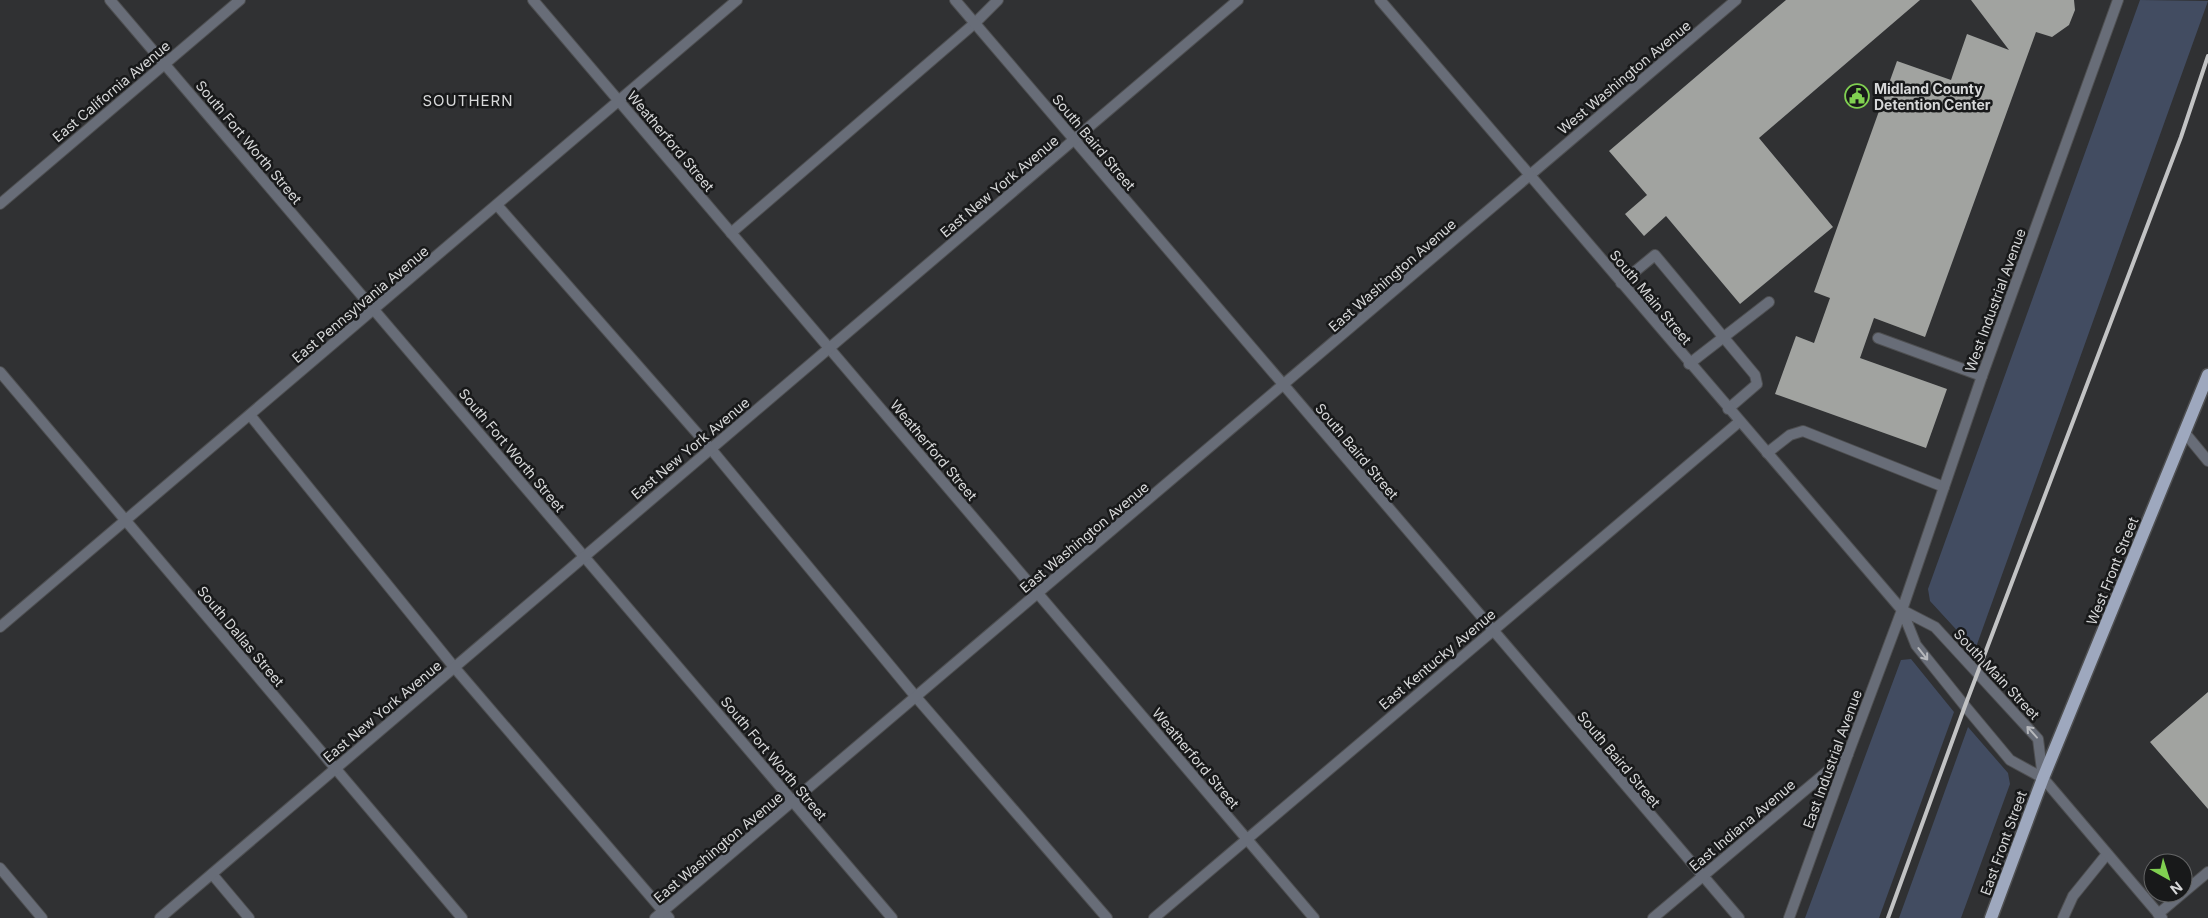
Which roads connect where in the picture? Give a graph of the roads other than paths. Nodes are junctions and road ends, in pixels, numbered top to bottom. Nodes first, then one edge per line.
1 (110, 0) edge
2 (240, 0) edge
3 (533, 0) edge
4 (737, 0) edge
5 (955, 0) edge
6 (998, 0) edge
7 (1238, 0) edge
8 (1380, 0) edge
9 (1736, 0) edge
10 (2118, 0) edge
11 (975, 23) junction
12 (165, 64) junction
13 (618, 101) junction
14 (1074, 140) junction
15 (1530, 176) junction
16 (0, 204) edge
17 (497, 205) junction
18 (731, 233) junction
19 (1620, 283) junction
20 (1769, 302) dead end
21 (374, 310) junction
22 (1723, 337) junction
23 (1878, 338) dead end
24 (829, 348) junction
25 (1690, 364) junction
26 (0, 372) edge
27 (2208, 375) edge
28 (1982, 376) junction
29 (1284, 386) junction
30 (1728, 409) junction
31 (250, 415) junction
32 (1739, 422) junction
33 (2185, 433) junction
34 (711, 449) junction
35 (1767, 453) junction
36 (2208, 461) edge
37 (1944, 487) junction
38 (126, 520) junction
39 (584, 556) junction
40 (1038, 594) junction
41 (1902, 610) junction
42 (0, 627) edge
43 (1492, 630) junction
44 (454, 667) junction
45 (916, 697) junction
46 (1848, 754) junction
47 (335, 769) junction
48 (2043, 778) junction
49 (793, 801) junction
50 (1247, 839) junction
51 (2107, 854) junction
52 (0, 868) edge
53 (2208, 872) edge
54 (212, 874) junction
55 (1702, 877) junction
56 (2193, 885) edge
57 (2173, 903) edge
58 (662, 916) edge
59 (2160, 916) edge
60 (42, 918) edge
61 (160, 918) edge
62 (249, 918) edge
63 (462, 918) edge
64 (892, 918) edge
65 (1107, 918) edge
66 (1154, 918) edge
67 (1314, 918) edge
68 (1653, 918) edge
69 (1739, 918) edge
70 (1789, 918) edge
71 (1991, 918) edge
72 (2063, 918) edge

1 - 12 street, South Fort Worth Street
2 - 12 street, East California Avenue
3 - 13 street, Weatherford Street
4 - 13 street, East Pennsylvania Avenue
5 - 11 street, South Baird Street
6 - 11 street
7 - 14 street, East New York Avenue
8 - 15 street, South Main Street
9 - 15 street, West Washington Avenue
10 - 28 street, West Industrial Avenue
11 - 14 street, South Baird Street
11 - 18 street
12 - 16 street, East California Avenue
12 - 21 street, South Fort Worth Street
13 - 17 street, East Pennsylvania Avenue
13 - 18 street, Weatherford Street
14 - 24 street, East New York Avenue
14 - 29 street, South Baird Street
15 - 19 street, South Main Street
15 - 29 street, East Washington Avenue
17 - 21 street, East Pennsylvania Avenue
17 - 34 street
18 - 24 street, Weatherford Street
19 - 22 street
19 - 25 street, South Main Street
20 - 22 street
21 - 31 street, East Pennsylvania Avenue
21 - 39 street, South Fort Worth Street
22 - 25 street
22 - 30 street
23 - 28 street
24 - 34 street, East New York Avenue
24 - 40 street, Weatherford Street
25 - 30 street, South Main Street
26 - 38 street, South Dallas Street
27 - 33 main road, West Front Street
28 - 37 street, West Industrial Avenue
29 - 40 street, East Washington Avenue
29 - 43 street, South Baird Street
30 - 32 street, South Main Street
31 - 38 street, East Pennsylvania Avenue
31 - 44 street
32 - 35 street, South Main Street
32 - 43 street, East Kentucky Avenue
33 - 36 street
33 - 48 main road, West Front Street
34 - 39 street, East New York Avenue
34 - 45 street
35 - 37 street
35 - 41 street, South Main Street
37 - 41 street, West Industrial Avenue
38 - 42 street, East Pennsylvania Avenue
38 - 47 street, South Dallas Street
39 - 44 street, East New York Avenue
39 - 49 street, South Fort Worth Street
40 - 45 street, East Washington Avenue
40 - 50 street, Weatherford Street
41 - 46 street, East Industrial Avenue
41 -> 48 street, South Main Street
48 -> 41 street, South Main Street
43 - 50 street, East Kentucky Avenue
43 - 55 street, South Baird Street
44 - 47 street, East New York Avenue
44 - 58 street
45 - 49 street, East Washington Avenue
45 - 65 street
46 - 55 street, East Indiana Avenue
46 - 70 street, East Industrial Avenue
47 - 54 street, East New York Avenue
47 - 63 street, South Dallas Street
48 - 51 street, South Main Street
48 - 71 main road, East Front Street
49 - 58 street, East Washington Avenue
49 - 64 street, South Fort Worth Street
50 - 66 street, East Kentucky Avenue
50 - 67 street, Weatherford Street
51 - 59 street, South Main Street
51 - 72 street
52 - 60 street
53 - 56 street
54 - 61 street, East New York Avenue
54 - 62 street
55 - 68 street, East Indiana Avenue
55 - 69 street, South Baird Street
57 - 59 street

